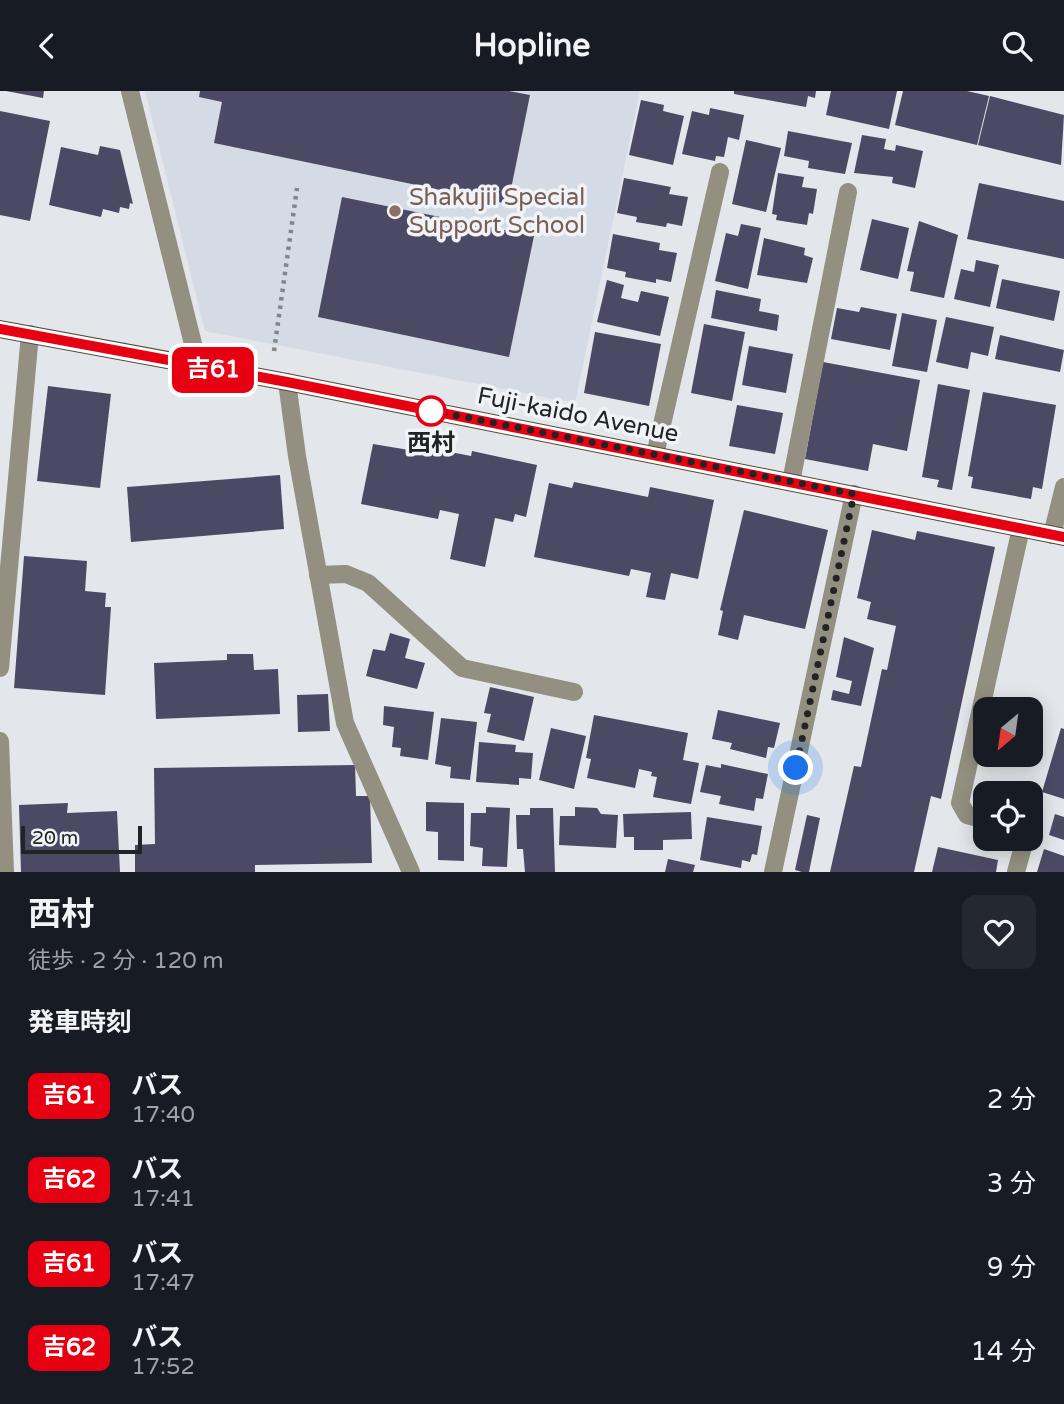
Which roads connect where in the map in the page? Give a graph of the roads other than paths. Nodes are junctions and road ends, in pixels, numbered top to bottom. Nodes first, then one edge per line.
1 (130, 91) edge
2 (720, 172) dead end
3 (848, 192) dead end
4 (0, 328) edge
5 (30, 334) junction
6 (199, 367) junction
7 (279, 381) junction
8 (655, 455) junction
9 (791, 482) junction
10 (1064, 487) edge
11 (854, 494) junction
12 (1021, 528) junction
13 (1058, 536) edge
14 (318, 575) junction
15 (0, 669) edge
16 (573, 692) dead end
17 (0, 741) edge
18 (973, 817) edge
19 (1022, 851) edge
20 (5, 872) edge
21 (411, 872) edge
22 (773, 872) edge
23 (1016, 872) edge

1 - 6 street
2 - 8 street
3 - 9 street
4 - 5 main road, Fuji-kaido Avenue
5 - 6 main road, Fuji-kaido Avenue
5 - 15 street
6 - 7 main road, Fuji-kaido Avenue
7 - 8 main road, Fuji-kaido Avenue
7 - 14 street
8 - 9 main road, Fuji-kaido Avenue
9 - 11 main road, Fuji-kaido Avenue
10 - 13 street
11 - 12 main road, Fuji-kaido Avenue
11 - 22 street
12 - 13 main road, Fuji-kaido Avenue
12 - 18 street
14 - 16 street
14 - 21 street
17 - 20 street
19 - 23 street

